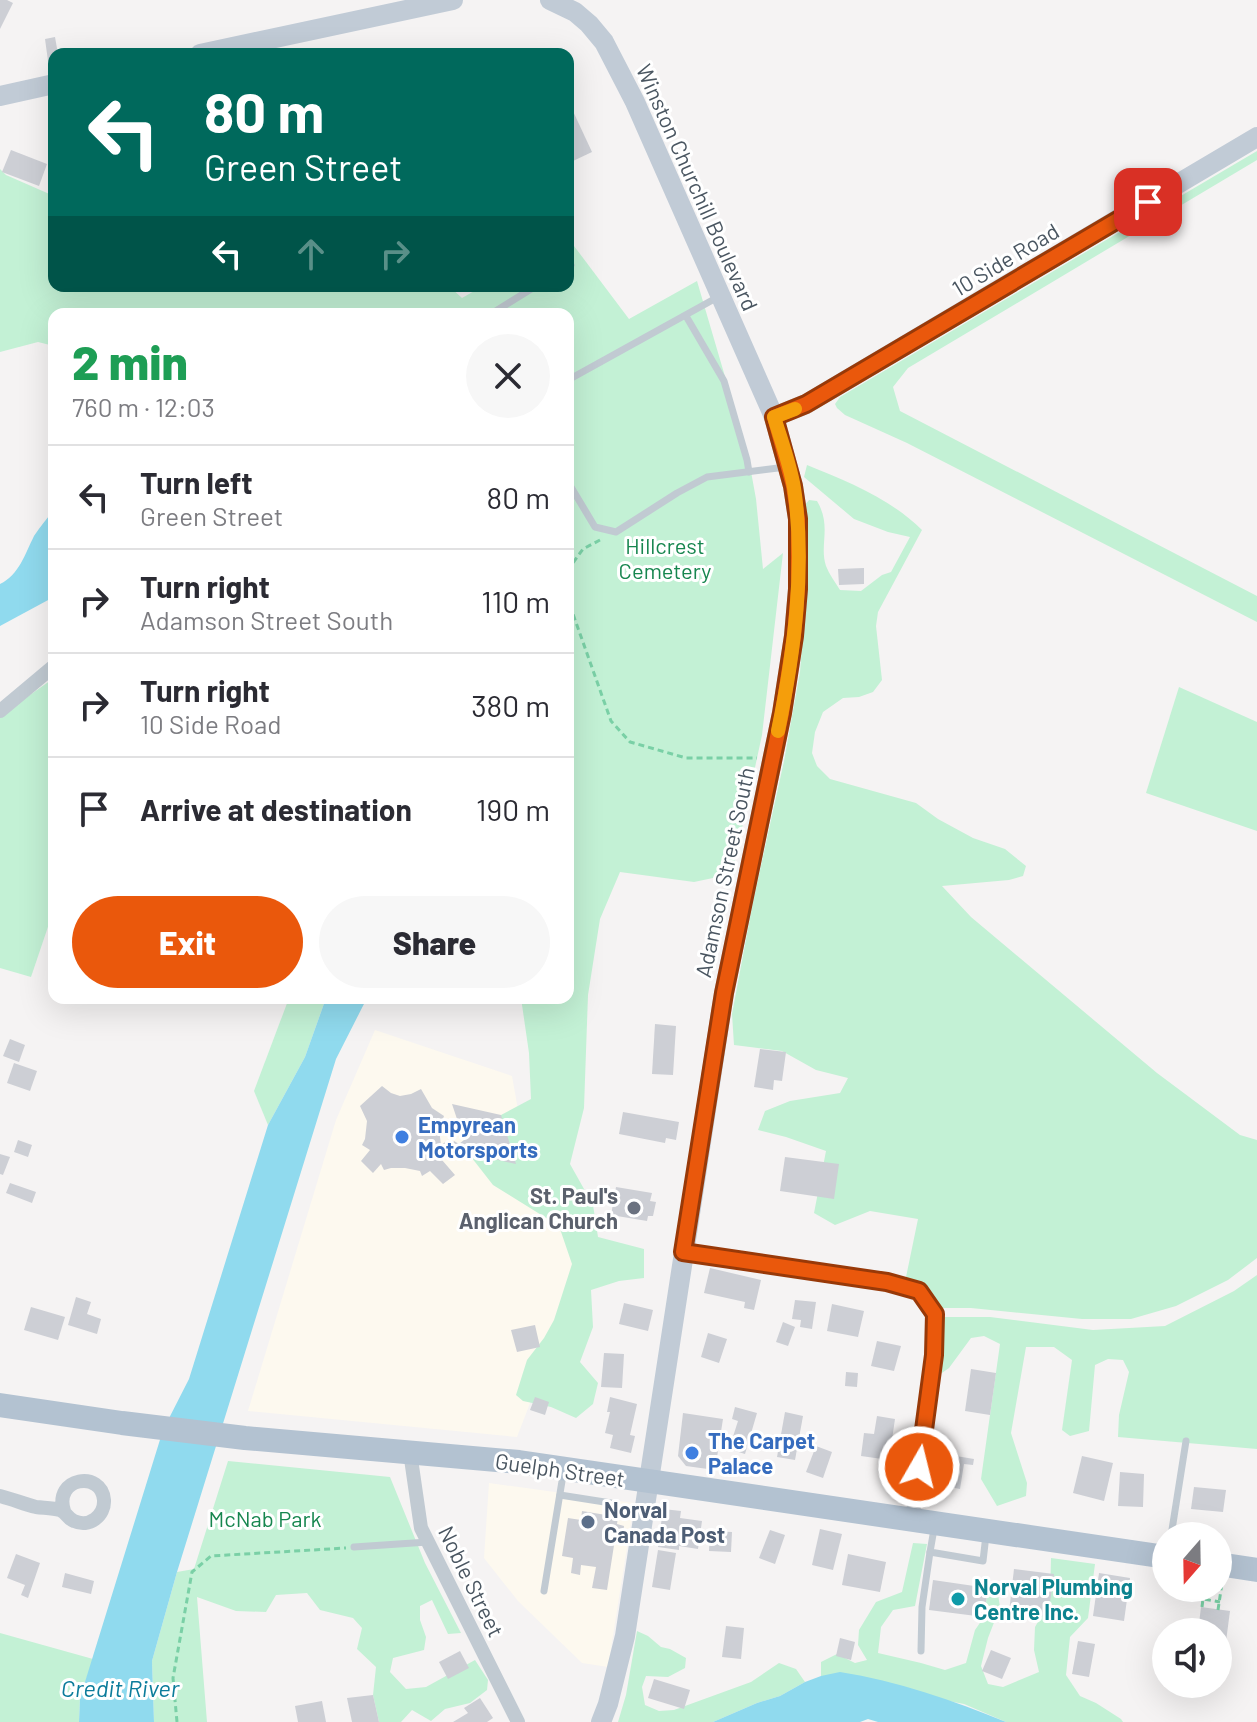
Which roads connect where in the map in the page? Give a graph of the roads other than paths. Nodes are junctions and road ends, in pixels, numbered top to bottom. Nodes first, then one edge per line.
1 (453, 0) edge
2 (550, 0) edge
3 (228, 48) edge
4 (48, 85) edge
5 (0, 96) edge
6 (1257, 137) edge
7 (526, 292) edge
8 (720, 296) junction
9 (501, 308) edge
10 (686, 316) junction
11 (574, 377) edge
12 (774, 417) junction
13 (788, 467) junction
14 (749, 472) junction
15 (574, 492) edge
16 (48, 671) edge
17 (0, 711) edge
18 (683, 1252) junction
19 (0, 1405) edge
20 (1186, 1441) dead end
21 (410, 1452) junction
22 (563, 1468) junction
23 (649, 1481) junction
24 (560, 1495) junction
25 (0, 1496) edge
26 (611, 1503) dead end
27 (64, 1511) dead end
28 (924, 1521) junction
29 (1173, 1522) edge
30 (987, 1531) junction
31 (428, 1542) junction
32 (354, 1547) road end
33 (930, 1552) junction
34 (1152, 1555) edge
35 (1257, 1570) edge
36 (1232, 1573) edge
37 (544, 1591) dead end
38 (921, 1651) dead end
39 (518, 1722) edge
40 (601, 1722) edge

1 - 3 main road
2 - 8 main road, Winston Churchill Boulevard
4 - 5 main road
6 - 12 main road, 10 Side Road
7 - 9 lane
8 - 10 lane
8 - 12 main road, Winston Churchill Boulevard
10 - 11 lane
10 - 14 lane
12 - 13 main road, Adamson Street South
13 - 14 lane
13 - 18 main road, Adamson Street South
14 - 15 lane
16 - 17 street
18 - 23 main road, Adamson Street South
18 - 28 street
19 - 21 main road, Guelph Street
20 - 29 lane
21 - 22 main road, Guelph Street
21 - 31 street, Noble Street
22 - 23 main road, Guelph Street
22 - 24 lane
23 - 28 main road, Guelph Street
23 - 40 main road, Adamson Street South
24 - 26 lane
24 - 37 lane
25 - 27 street
28 - 30 main road, Guelph Street
28 - 33 lane
30 - 33 lane
30 - 34 main road, Guelph Street
31 - 32 lane
31 - 39 street, Noble Street
33 - 38 lane
35 - 36 main road

